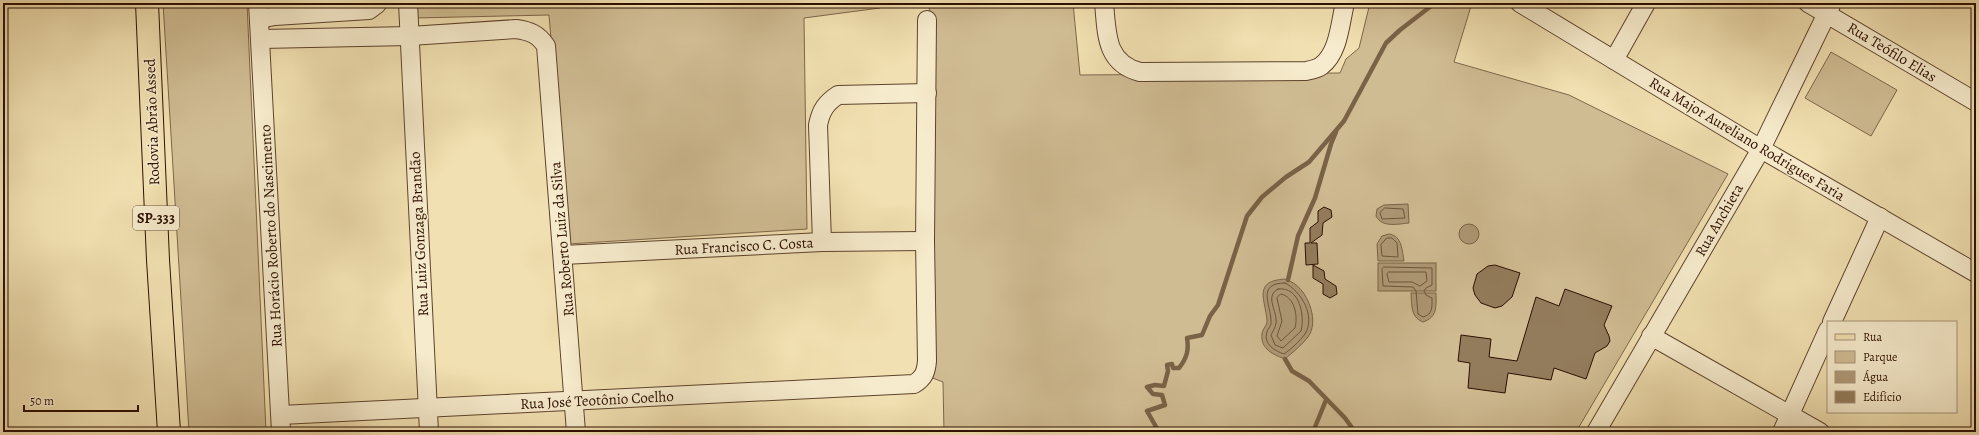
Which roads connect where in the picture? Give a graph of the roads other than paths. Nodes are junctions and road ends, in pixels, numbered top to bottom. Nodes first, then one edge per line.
1 (147, 3) edge
2 (408, 3) edge
3 (1104, 3) edge
4 (1345, 3) edge
5 (1520, 3) edge
6 (1646, 3) edge
7 (1808, 3) edge
8 (377, 4) edge
9 (1829, 8) edge
10 (259, 11) edge
11 (927, 20) dead end
12 (410, 36) junction
13 (261, 40) junction
14 (1614, 60) junction
15 (927, 93) junction
16 (1976, 102) edge
17 (1760, 149) junction
18 (1880, 217) junction
19 (925, 240) junction
20 (822, 242) junction
21 (563, 255) junction
22 (1976, 272) edge
23 (1832, 321) edge
24 (1827, 332) edge
25 (1651, 336) junction
26 (575, 401) junction
27 (428, 408) junction
28 (1789, 415) junction
29 (281, 424) edge
30 (169, 432) edge
31 (429, 432) edge
32 (576, 432) edge
33 (1596, 432) edge
34 (1782, 432) edge
35 (1820, 432) edge

1 - 30 main road, Rodovia Abrão Assed / SP-333
2 - 12 street, Rua Luiz Gonzaga Brandão
3 - 4 street
5 - 14 street, Rua Major Aureliano Rodrigues Faria
6 - 14 street
7 - 9 street, Rua Teófilo Elias
8 - 10 street
9 - 16 street, Rua Teófilo Elias
9 - 17 street, Rua Anchieta
10 - 13 street, Rua Horácio Roberto do Nascimento
11 - 15 street
12 - 13 street
12 - 21 street, Rua Roberto Luiz da Silva
12 - 27 street, Rua Luiz Gonzaga Brandão
13 - 29 street, Rua Horácio Roberto do Nascimento
14 - 17 street, Rua Major Aureliano Rodrigues Faria
15 - 19 street
15 - 20 street
17 - 18 street, Rua Major Aureliano Rodrigues Faria
17 - 25 street, Rua Anchieta
18 - 22 street, Rua Major Aureliano Rodrigues Faria
18 - 23 street
19 - 20 street, Rua Francisco C. Costa
19 - 26 street, Rua José Teotônio Coelho
20 - 21 street, Rua Francisco C. Costa
21 - 26 street, Rua Roberto Luiz da Silva
24 - 28 street
25 - 28 street
25 - 33 street, Rua Anchieta
26 - 27 street, Rua José Teotônio Coelho
26 - 32 street, Rua Roberto Luiz da Silva
27 - 29 street, Rua José Teotônio Coelho
27 - 31 street, Rua Luiz Gonzaga Brandão
28 - 34 street
28 - 35 street

